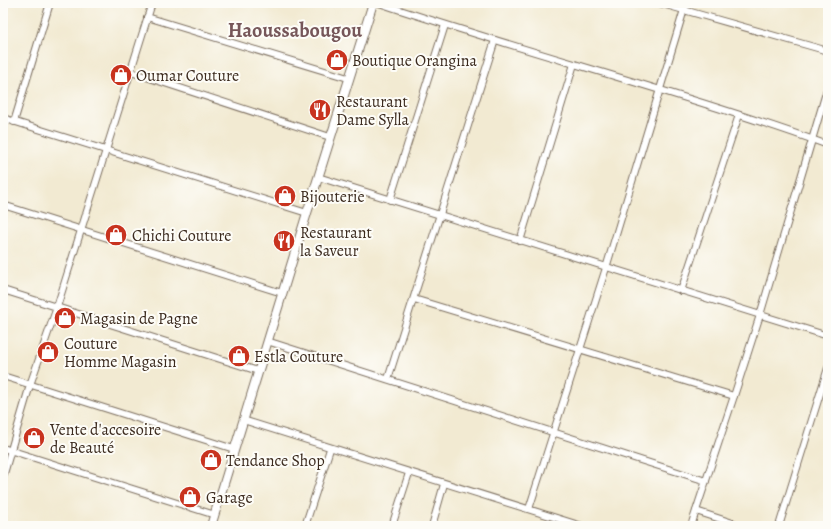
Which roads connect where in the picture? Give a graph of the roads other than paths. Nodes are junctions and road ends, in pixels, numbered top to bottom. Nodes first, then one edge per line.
1 (50, 3) edge
2 (152, 3) edge
3 (373, 3) edge
4 (379, 3) edge
5 (659, 3) edge
6 (686, 3) edge
7 (684, 11) junction
8 (147, 17) junction
9 (445, 25) junction
10 (495, 40) junction
11 (828, 51) edge
12 (574, 64) junction
13 (131, 72) junction
14 (348, 78) junction
15 (828, 86) edge
16 (660, 90) junction
17 (740, 115) junction
18 (3, 118) edge
19 (14, 122) junction
20 (330, 137) junction
21 (813, 139) junction
22 (828, 145) edge
23 (106, 150) junction
24 (318, 177) junction
25 (390, 200) junction
26 (3, 205) edge
27 (307, 213) junction
28 (440, 216) junction
29 (80, 228) junction
30 (520, 241) junction
31 (606, 268) junction
32 (3, 290) edge
33 (681, 291) junction
34 (282, 293) junction
35 (414, 298) junction
36 (57, 308) junction
37 (760, 315) junction
38 (828, 336) edge
39 (267, 341) junction
40 (580, 350) junction
41 (828, 368) edge
42 (258, 371) junction
43 (3, 376) edge
44 (388, 379) junction
45 (30, 385) junction
46 (734, 396) junction
47 (243, 420) junction
48 (553, 432) junction
49 (3, 448) edge
50 (234, 449) junction
51 (330, 449) junction
52 (10, 451) junction
53 (408, 473) junction
54 (3, 477) edge
55 (706, 481) junction
56 (444, 484) junction
57 (529, 509) junction
58 (696, 511) junction
59 (215, 515) junction
60 (211, 526) edge
61 (305, 526) edge
62 (392, 526) edge
63 (432, 526) edge
64 (582, 526) edge
65 (691, 526) edge
66 (742, 526) edge
67 (779, 526) edge

1 - 19 street
2 - 8 street
3 - 14 street
4 - 9 street
5 - 7 street
6 - 7 street
7 - 11 street
7 - 16 street
8 - 13 street
8 - 14 street
9 - 10 street
9 - 25 street
10 - 12 street
10 - 28 street
12 - 16 street
12 - 30 street
13 - 20 street
13 - 23 street
14 - 20 street
15 - 21 street
16 - 17 street
16 - 31 street
17 - 21 street
17 - 33 street
18 - 19 street
19 - 23 street
20 - 24 street
21 - 22 street
21 - 37 street
23 - 27 street
23 - 29 street
24 - 25 street
24 - 27 street
25 - 28 street
26 - 29 street
27 - 34 street
28 - 30 street
28 - 35 street
29 - 34 street
29 - 36 street
30 - 31 street
31 - 33 street
31 - 40 street
32 - 36 street
33 - 37 street
34 - 39 street
35 - 40 street
35 - 44 street
36 - 42 street
36 - 45 street
37 - 38 street
37 - 46 street
39 - 42 street
39 - 44 street
40 - 46 street
40 - 48 street
41 - 67 street
42 - 47 street
43 - 45 street
44 - 48 street
45 - 50 street
45 - 52 street
46 - 55 street
47 - 50 street
47 - 51 street
48 - 55 street
48 - 57 street
49 - 52 street
50 - 59 street
51 - 53 street
51 - 61 street
52 - 54 street
52 - 59 street
53 - 56 street
53 - 62 street
55 - 58 street
56 - 57 street
56 - 63 street
57 - 64 street
58 - 65 street
58 - 66 street
59 - 60 street

